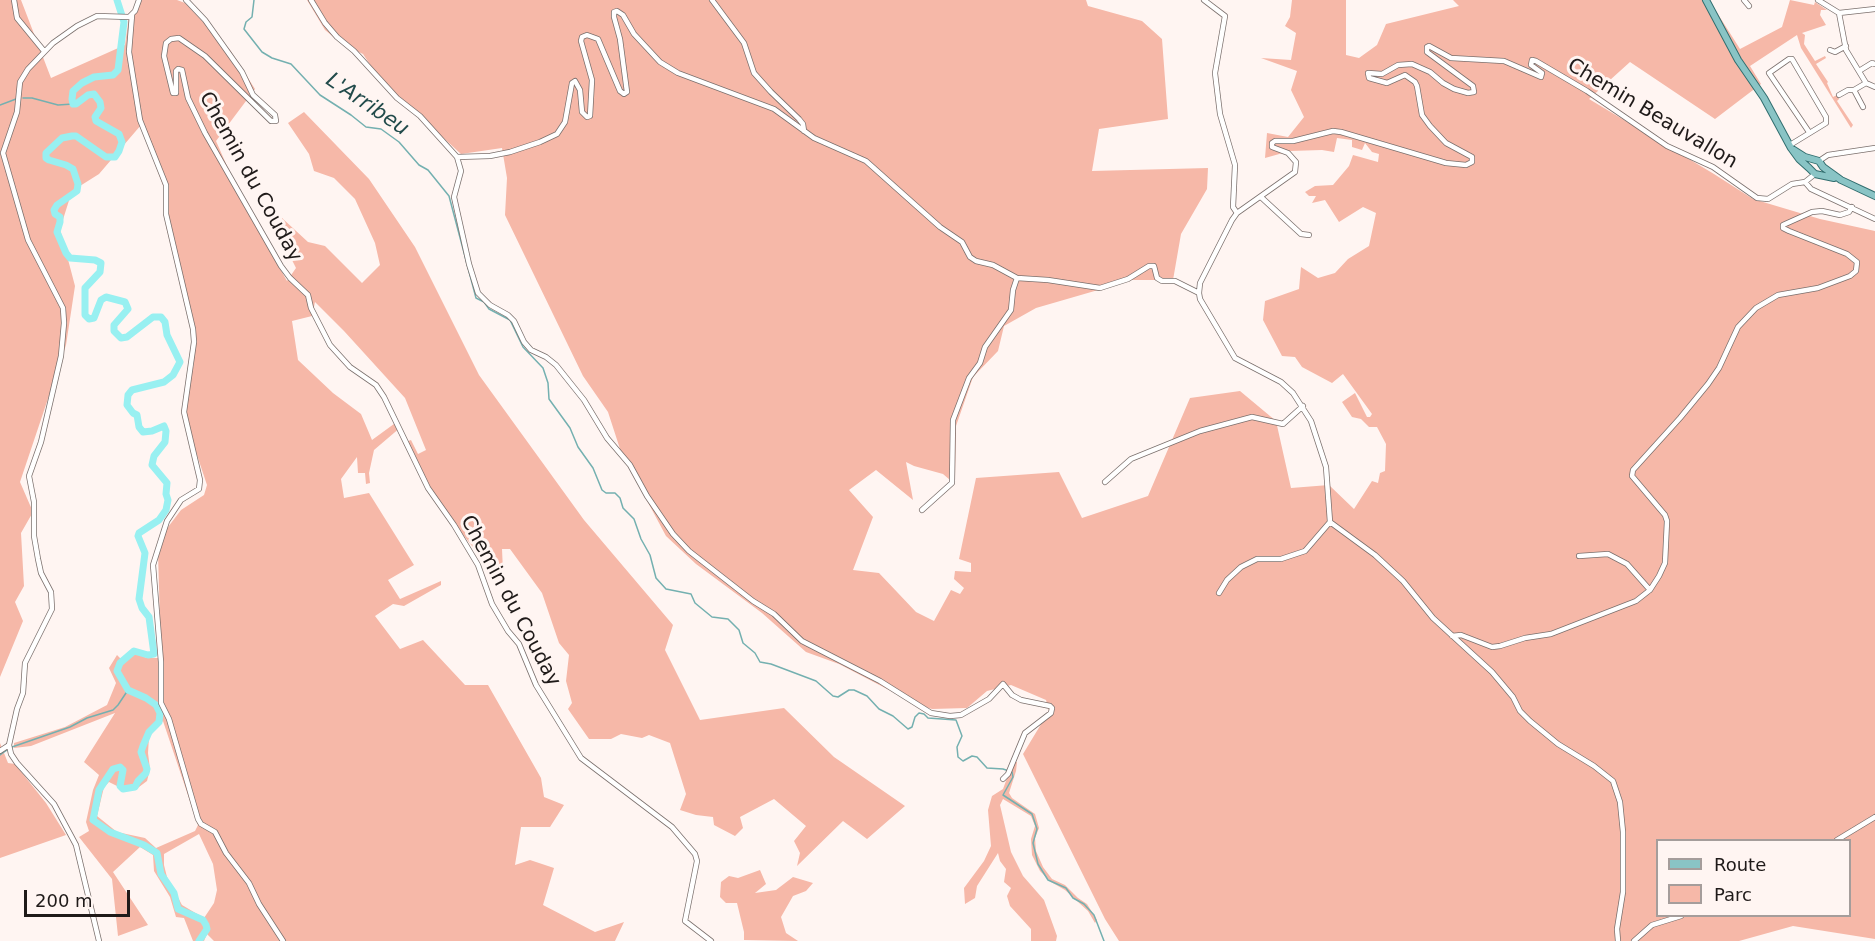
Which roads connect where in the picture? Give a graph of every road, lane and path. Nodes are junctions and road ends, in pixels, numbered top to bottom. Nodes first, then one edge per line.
1 (14, 0) edge
2 (139, 0) edge
3 (186, 0) edge
4 (311, 0) edge
5 (712, 0) edge
6 (1204, 0) edge
7 (1706, 0) edge
8 (1744, 0) edge
9 (1818, 0) edge
10 (1834, 0) edge
11 (1749, 6) dead end
12 (1830, 8) junction
13 (1875, 9) edge
14 (1839, 13) junction
15 (126, 16) junction
16 (1846, 46) junction
17 (1830, 50) dead end
18 (44, 51) junction
19 (1875, 64) edge
20 (1859, 71) junction
21 (1866, 83) junction
22 (1875, 87) edge
23 (1854, 90) junction
24 (1839, 95) dead end
25 (1863, 107) dead end
26 (804, 131) junction
27 (1809, 132) junction
28 (1790, 146) junction
29 (1875, 148) edge
30 (457, 157) junction
31 (1819, 163) junction
32 (1813, 171) junction
33 (1840, 180) junction
34 (1806, 181) junction
35 (1875, 196) edge
36 (1262, 198) junction
37 (1852, 207) junction
38 (1237, 213) junction
39 (1875, 219) edge
40 (1309, 235) dead end
41 (1017, 278) junction
42 (1199, 293) junction
43 (1303, 406) junction
44 (1105, 482) dead end
45 (922, 510) dead end
46 (1330, 522) junction
47 (1579, 556) dead end
48 (1650, 590) junction
49 (1220, 593) dead end
50 (1452, 636) junction
51 (9, 745) junction
52 (0, 751) edge
53 (1003, 779) dead end
54 (1875, 817) edge
55 (1839, 839) edge
56 (1675, 917) edge
57 (99, 941) edge
58 (283, 941) edge
59 (711, 941) edge
60 (1618, 941) edge
61 (1634, 941) edge

1 - 18 street
2 - 15 street
3 - 59 street, Chemin du Couday
4 - 30 street
5 - 26 street
6 - 38 street
7 - 28 main road
8 - 11 street
9 - 12 street
10 - 12 street
12 - 14 street
13 - 14 street
14 - 16 street
15 - 18 street
15 - 58 street
16 - 17 street
16 - 20 street
18 - 51 street
19 - 20 street
20 - 21 street
21 - 22 street
21 - 23 street
23 - 24 street
23 - 25 street
26 - 30 street
26 - 41 street
27 - 27 street
27 - 28 street
28 - 31 main road
28 - 32 main road
29 - 31 street
30 - 53 street
31 - 32 main road
31 - 32 main road
31 - 33 main road
32 - 33 main road
32 - 34 street
33 - 35 main road
34 - 36 street, Chemin Beauvallon
34 - 37 street
36 - 38 street, Chemin Beauvallon
36 - 40 street
37 - 39 street
37 - 48 street
38 - 42 street
41 - 42 street
41 - 45 street
42 - 43 street
43 - 44 street
43 - 46 street
46 - 49 street
46 - 50 street
47 - 48 street
48 - 50 street
50 - 60 street
51 - 52 street
51 - 57 street
54 - 55 street
56 - 61 street

